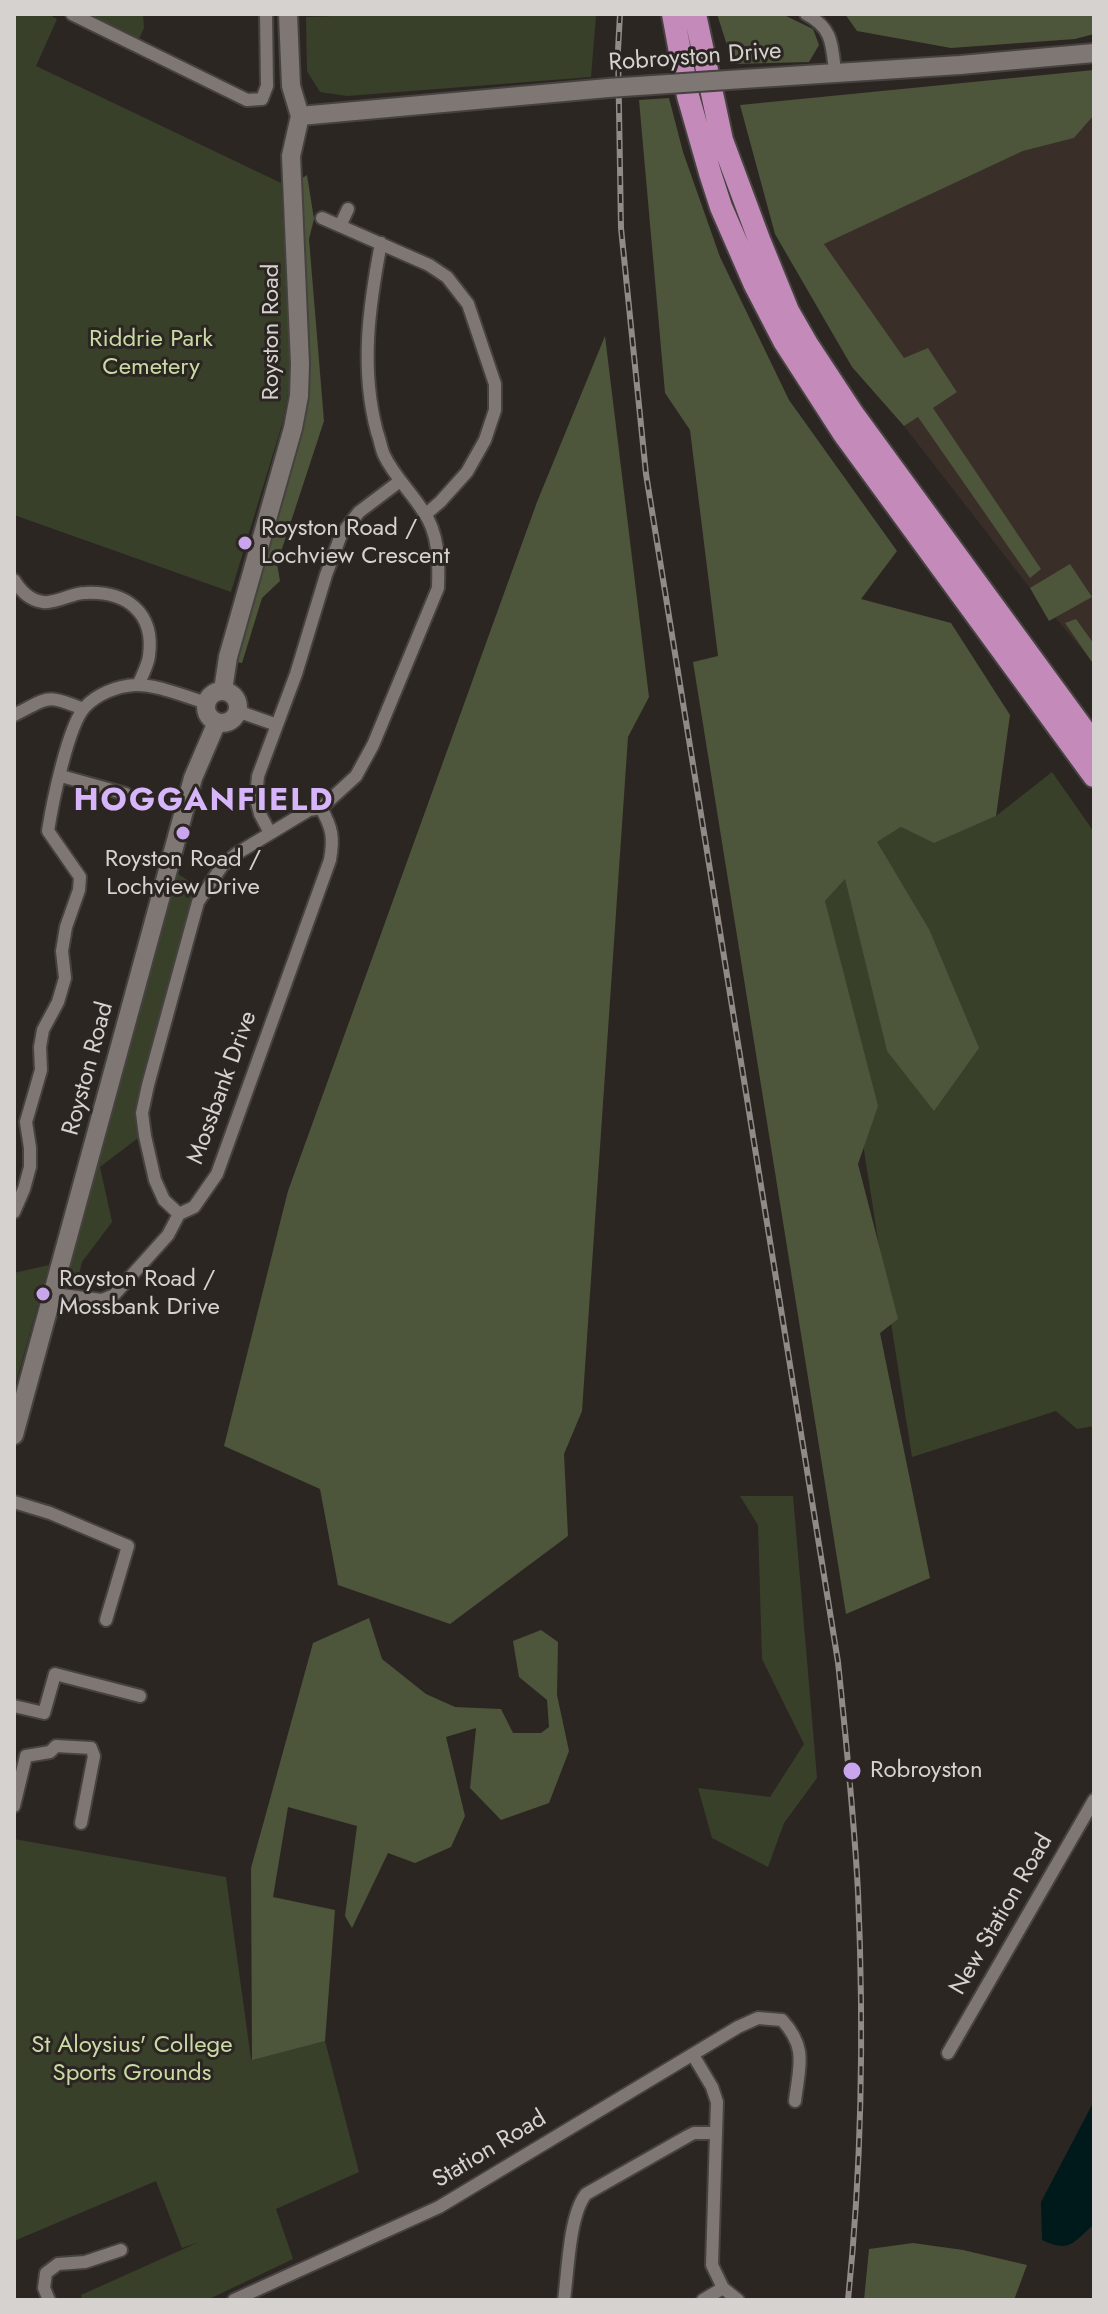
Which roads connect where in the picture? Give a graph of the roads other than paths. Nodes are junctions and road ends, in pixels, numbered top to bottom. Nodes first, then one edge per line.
1 (72, 14) edge
2 (266, 14) edge
3 (288, 14) edge
4 (673, 14) edge
5 (695, 14) edge
6 (806, 14) edge
7 (1094, 53) edge
8 (835, 72) junction
9 (300, 116) junction
10 (348, 209) dead end
11 (322, 218) dead end
12 (340, 226) junction
13 (381, 243) junction
14 (400, 481) junction
15 (426, 514) junction
16 (14, 580) edge
17 (138, 685) junction
18 (223, 690) junction
19 (207, 703) junction
20 (83, 709) junction
21 (237, 711) junction
22 (14, 715) edge
23 (217, 722) junction
24 (277, 725) junction
25 (1094, 742) edge
26 (61, 776) junction
27 (1094, 776) edge
28 (126, 794) dead end
29 (321, 808) junction
30 (270, 833) junction
31 (14, 1212) edge
32 (179, 1214) junction
33 (53, 1294) junction
34 (14, 1433) edge
35 (14, 1502) edge
36 (106, 1620) dead end
37 (140, 1696) dead end
38 (14, 1706) edge
39 (1094, 1800) edge
40 (14, 1806) edge
41 (81, 1823) dead end
42 (948, 2053) dead end
43 (693, 2055) junction
44 (795, 2101) dead end
45 (716, 2133) junction
46 (121, 2250) dead end
47 (723, 2288) junction
48 (49, 2300) edge
49 (236, 2300) edge
50 (564, 2300) edge
51 (703, 2300) edge
52 (738, 2300) edge

1 - 2 street
3 - 9 street, Royston Road
4 - 27 highway
5 - 25 highway
6 - 8 street
7 - 8 street, Robroyston Drive
8 - 9 street, Robroyston Drive, bridge
9 - 18 street, Royston Road
10 - 12 street
11 - 12 street
12 - 13 street
13 - 14 street
13 - 15 street
14 - 15 street
14 - 24 street
15 - 29 street
16 - 17 street
17 - 19 street
17 - 20 street
18 - 19 street
18 - 21 street
19 - 23 street
20 - 22 street
20 - 26 street
21 - 23 street
21 - 24 street
23 - 33 street, Royston Road
24 - 30 street
26 - 28 street
26 - 31 street
29 - 30 street
29 - 32 street, Mossbank Drive
30 - 32 street
32 - 33 street, Mossbank Drive
33 - 34 street, Royston Road
35 - 36 street
37 - 38 street
39 - 42 street, New Station Road
40 - 41 street
43 - 44 street, Station Road
43 - 45 street
43 - 49 street, Station Road
45 - 47 street
45 - 50 street
46 - 48 street
47 - 51 street
47 - 52 street

